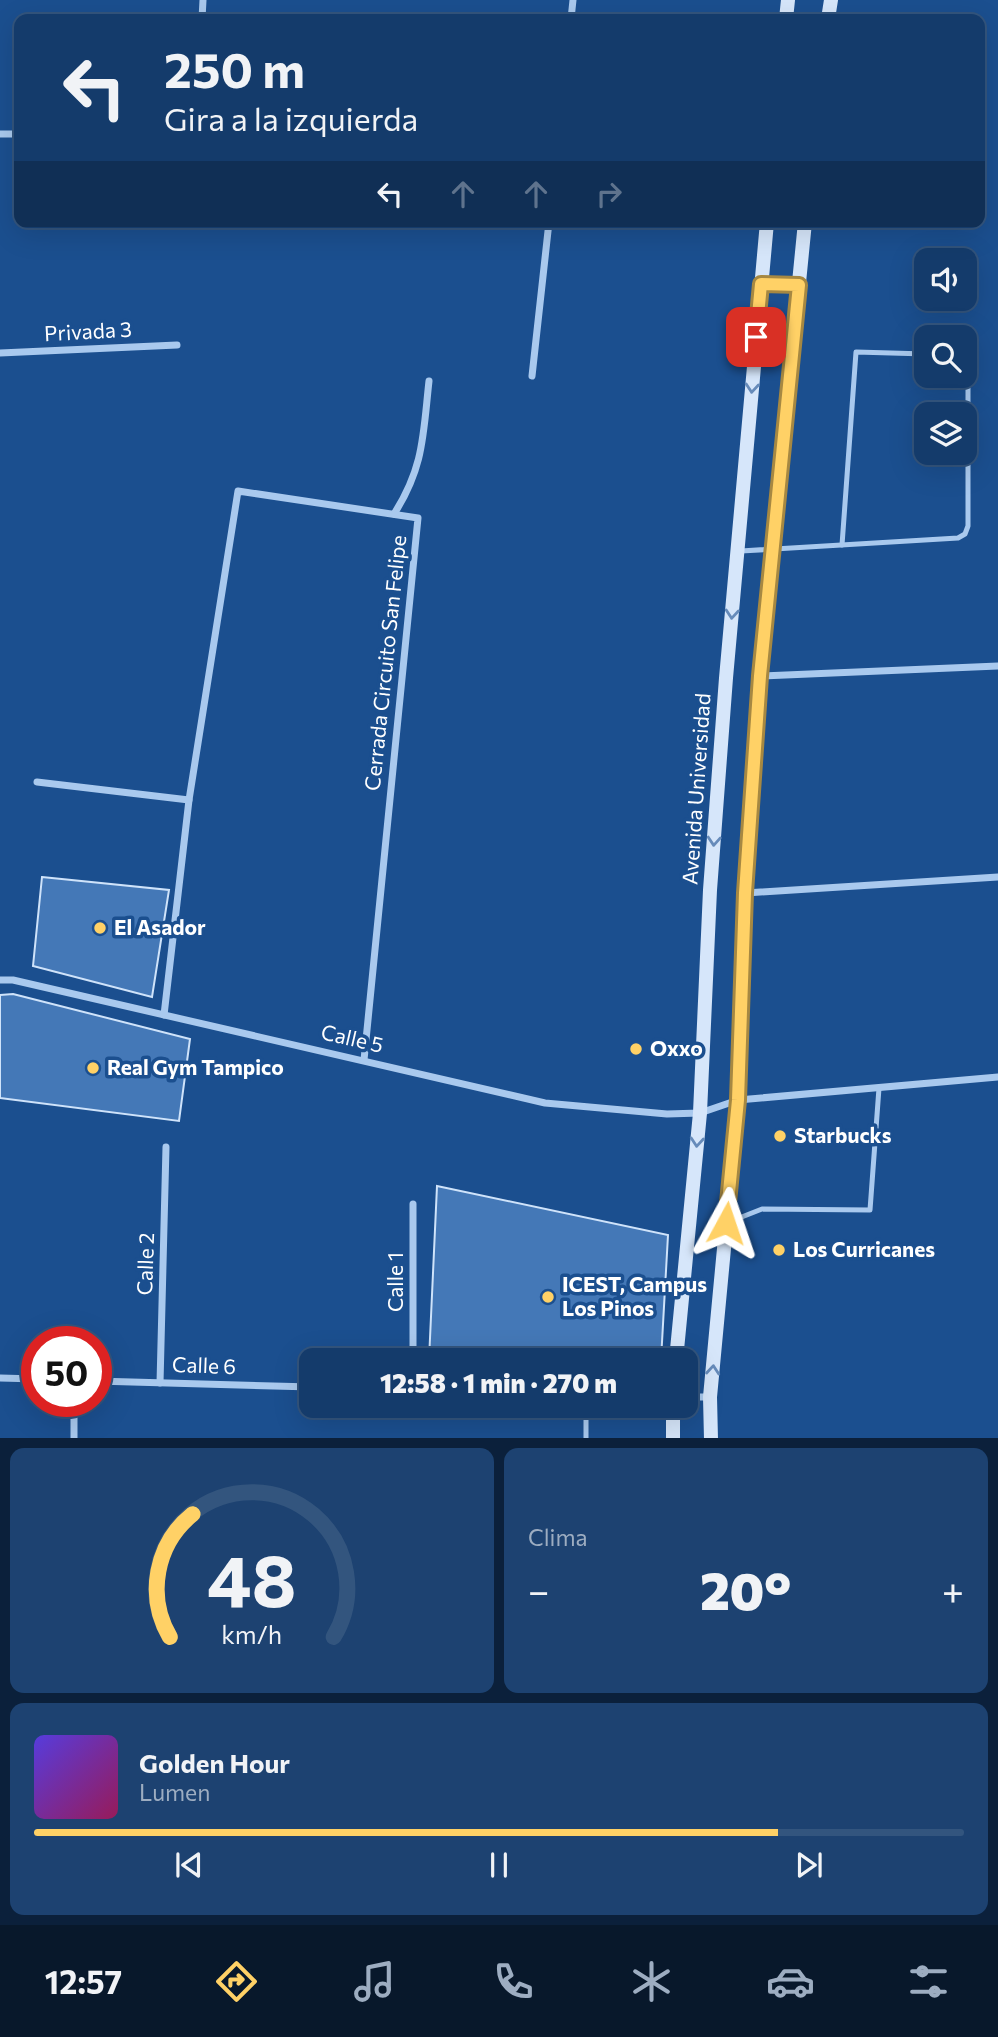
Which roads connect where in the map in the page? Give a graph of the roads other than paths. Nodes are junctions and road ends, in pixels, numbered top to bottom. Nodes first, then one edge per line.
1 (548, 228) edge
2 (766, 228) edge
3 (804, 228) edge
4 (761, 284) junction
5 (799, 285) junction
6 (177, 345) dead end
7 (0, 353) edge
8 (914, 354) edge
9 (532, 376) dead end
10 (429, 382) dead end
11 (968, 388) edge
12 (394, 514) junction
13 (842, 545) junction
14 (773, 549) junction
15 (737, 552) junction
16 (998, 666) edge
17 (760, 676) junction
18 (37, 782) dead end
19 (189, 800) junction
20 (998, 877) edge
21 (745, 893) junction
22 (0, 980) edge
23 (164, 1015) junction
24 (364, 1060) junction
25 (998, 1077) edge
26 (879, 1088) junction
27 (738, 1100) junction
28 (700, 1113) junction
29 (166, 1147) dead end
30 (413, 1204) dead end
31 (726, 1223) junction
32 (413, 1348) edge
33 (677, 1348) edge
34 (0, 1378) edge
35 (21, 1379) edge
36 (112, 1382) edge
37 (160, 1383) junction
38 (299, 1387) edge
39 (698, 1396) edge
40 (710, 1397) junction
41 (74, 1417) edge
42 (586, 1418) edge
43 (673, 1418) edge
44 (74, 1438) edge
45 (586, 1438) edge
46 (673, 1438) edge
47 (711, 1438) edge

1 - 9 street
2 - 4 main road, Avenida Universidad
3 - 5 main road
4 - 5 main road
4 -> 15 main road, Avenida Universidad
5 - 14 main road
6 - 7 street, Privada 3
8 - 13 lane
10 - 12 street
11 - 13 lane
12 - 19 street, Cerrada Circuito San Felipe
12 - 24 street, Cerrada Circuito San Felipe
13 - 14 lane
14 - 15 lane
14 - 17 main road
15 -> 28 main road, Avenida Universidad
16 - 17 street
17 - 21 main road
18 - 19 street
19 - 23 street, Cerrada Circuito San Felipe
20 - 21 street
21 - 27 main road
22 - 23 street, Calle 5
23 - 24 street, Calle 5
24 - 28 street, Calle 5
25 - 26 street, Calle 5
26 - 27 street, Calle 5
26 - 31 lane
27 - 28 street, Calle 5
27 - 31 main road
28 -> 33 main road, Avenida Universidad
29 - 37 street, Calle 2
30 - 32 street, Calle 1
40 -> 31 main road
34 - 35 street
36 - 37 street, Calle 6
37 - 38 street, Calle 6
39 - 40 street
40 - 47 main road
41 - 44 street
42 - 45 lane
43 - 46 main road

